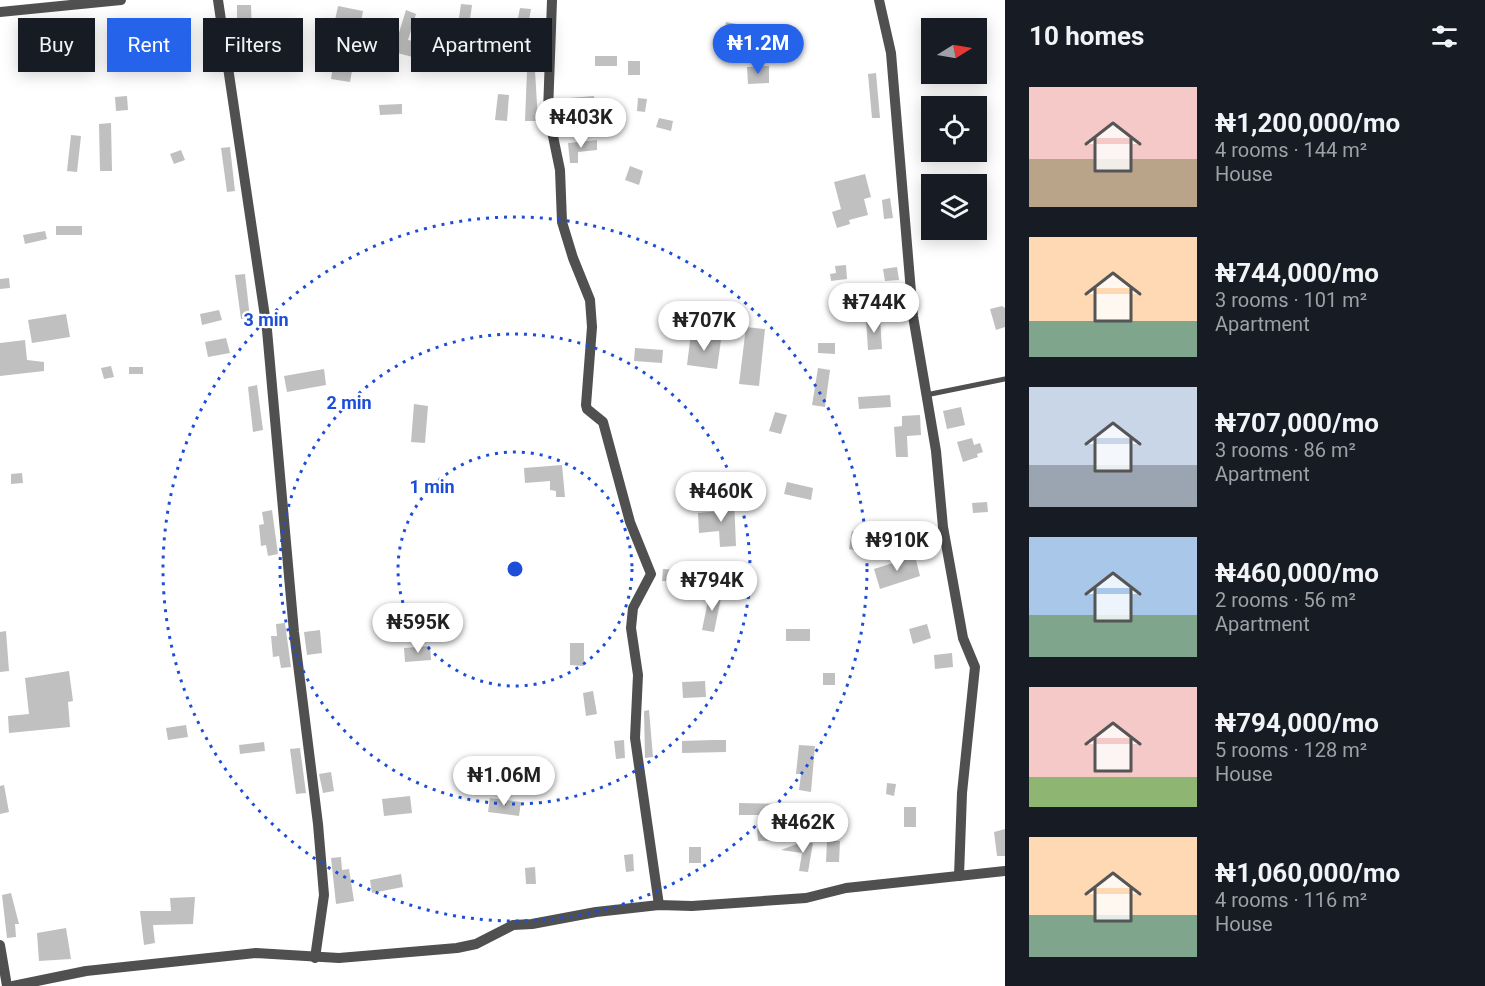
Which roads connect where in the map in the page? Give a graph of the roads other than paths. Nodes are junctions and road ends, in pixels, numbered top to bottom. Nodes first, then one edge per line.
1 (121, 0) edge
2 (218, 0) edge
3 (552, 0) edge
4 (879, 0) edge
5 (0, 12) edge
6 (1005, 379) edge
7 (926, 394) junction
8 (1005, 871) edge
9 (959, 876) junction
10 (659, 905) junction
11 (0, 945) edge
12 (315, 958) junction
13 (7, 986) edge
14 (14, 986) edge

1 - 5 street
2 - 12 street
3 - 10 street
4 - 7 street
6 - 7 lane
7 - 9 street
8 - 9 street
9 - 10 street
10 - 12 street
11 - 13 street
12 - 14 street

